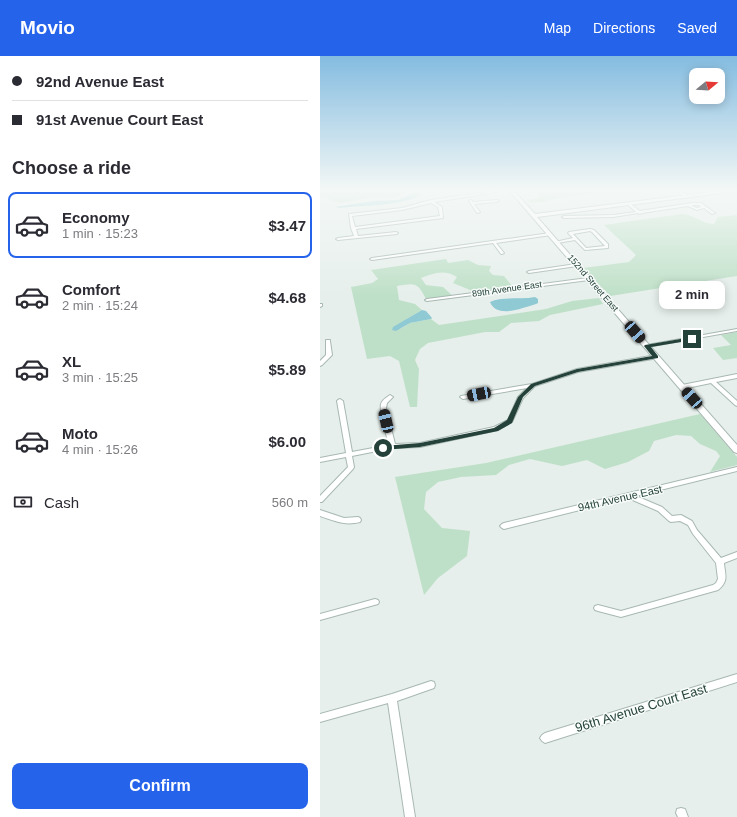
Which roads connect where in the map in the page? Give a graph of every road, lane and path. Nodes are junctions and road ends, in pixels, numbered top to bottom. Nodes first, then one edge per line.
1 (373, 226) edge
2 (542, 226) edge
3 (353, 228) joint
4 (396, 233) dead end
5 (550, 234) junction
6 (356, 237) junction
7 (338, 239) dead end
8 (575, 239) junction
9 (494, 242) junction
10 (557, 242) junction
11 (502, 253) dead end
12 (372, 258) dead end
13 (576, 265) junction
14 (529, 272) dead end
15 (588, 278) junction
16 (427, 300) dead end
17 (737, 330) edge
18 (328, 341) dead end
19 (647, 346) junction
20 (656, 357) junction
21 (320, 364) edge
22 (737, 376) edge
23 (712, 381) junction
24 (533, 385) junction
25 (682, 387) junction
26 (390, 397) dead end
27 (463, 397) dead end
28 (340, 401) dead end
29 (737, 404) edge
30 (392, 446) junction
31 (737, 450) edge
32 (350, 455) junction
33 (320, 460) edge
34 (737, 469) edge
35 (630, 496) junction
36 (320, 500) edge
37 (320, 513) edge
38 (358, 520) dead end
39 (504, 526) dead end
40 (737, 556) edge
41 (720, 562) junction
42 (375, 602) dead end
43 (598, 608) dead end
44 (320, 617) edge
45 (737, 678) edge
46 (431, 685) dead end
47 (392, 698) junction
48 (320, 718) edge
49 (545, 738) dead end
50 (410, 817) edge

1 - 3 street
2 - 5 street, 152nd Street East
3 - 6 street
4 - 6 street
5 - 9 street
5 - 10 street, 152nd Street East
6 - 7 street
8 - 8 street
8 - 10 street
9 - 11 street
9 - 12 street
10 - 13 street, 152nd Street East
13 - 14 street
13 - 15 street, 152nd Street East
15 - 16 street, 89th Avenue East
15 - 19 street, 152nd Street East
17 - 19 street
18 - 21 street
19 - 20 street, 152nd Street East
20 - 24 street
20 - 25 street, 152nd Street East
22 - 23 street
23 - 25 street
23 - 29 street
24 - 27 street
24 - 30 street
25 - 31 street, 152nd Street East
26 - 30 street
28 - 32 street
30 - 32 street
32 - 33 street
32 - 36 street
34 - 35 street, 94th Avenue East
35 - 39 street, 94th Avenue East
35 - 41 street
37 - 38 street
40 - 41 street
41 - 43 street
42 - 44 street
45 - 49 street, 96th Avenue Court East
46 - 47 street
47 - 48 street
47 - 50 street

